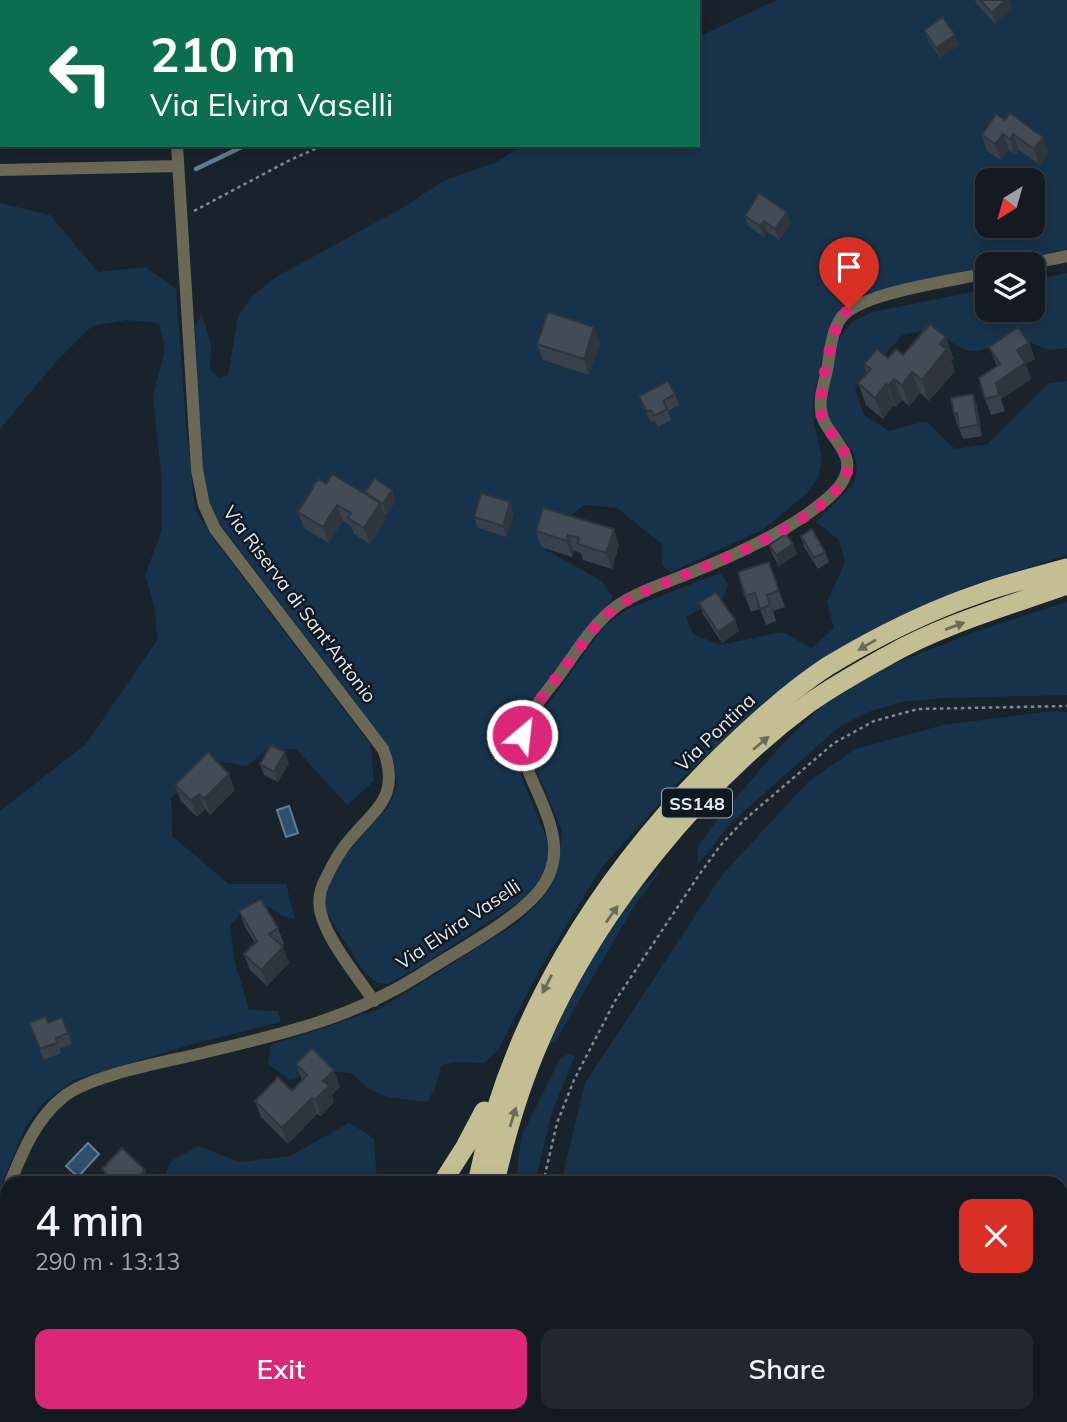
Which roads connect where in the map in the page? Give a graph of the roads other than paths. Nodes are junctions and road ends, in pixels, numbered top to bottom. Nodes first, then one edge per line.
1 (177, 147) edge
2 (178, 166) junction
3 (0, 170) edge
4 (1067, 256) edge
5 (1045, 261) edge
6 (975, 276) edge
7 (1067, 568) edge
8 (1067, 585) edge
9 (374, 1001) junction
10 (525, 1029) junction
11 (14, 1176) edge
12 (446, 1176) edge
13 (479, 1176) edge
14 (497, 1176) edge

1 - 2 street, Via Riserva di Sant'Antonio
2 - 3 street
2 - 9 street, Via Riserva di Sant'Antonio
4 - 5 street
6 - 9 street, Via Elvira Vaselli
7 -> 10 highway, Via Pontina / SS148
14 -> 8 highway, Via Pontina / SS148
9 - 11 street, Via Elvira Vaselli
10 - 12 highway
10 - 13 highway, Via Pontina / SS148

